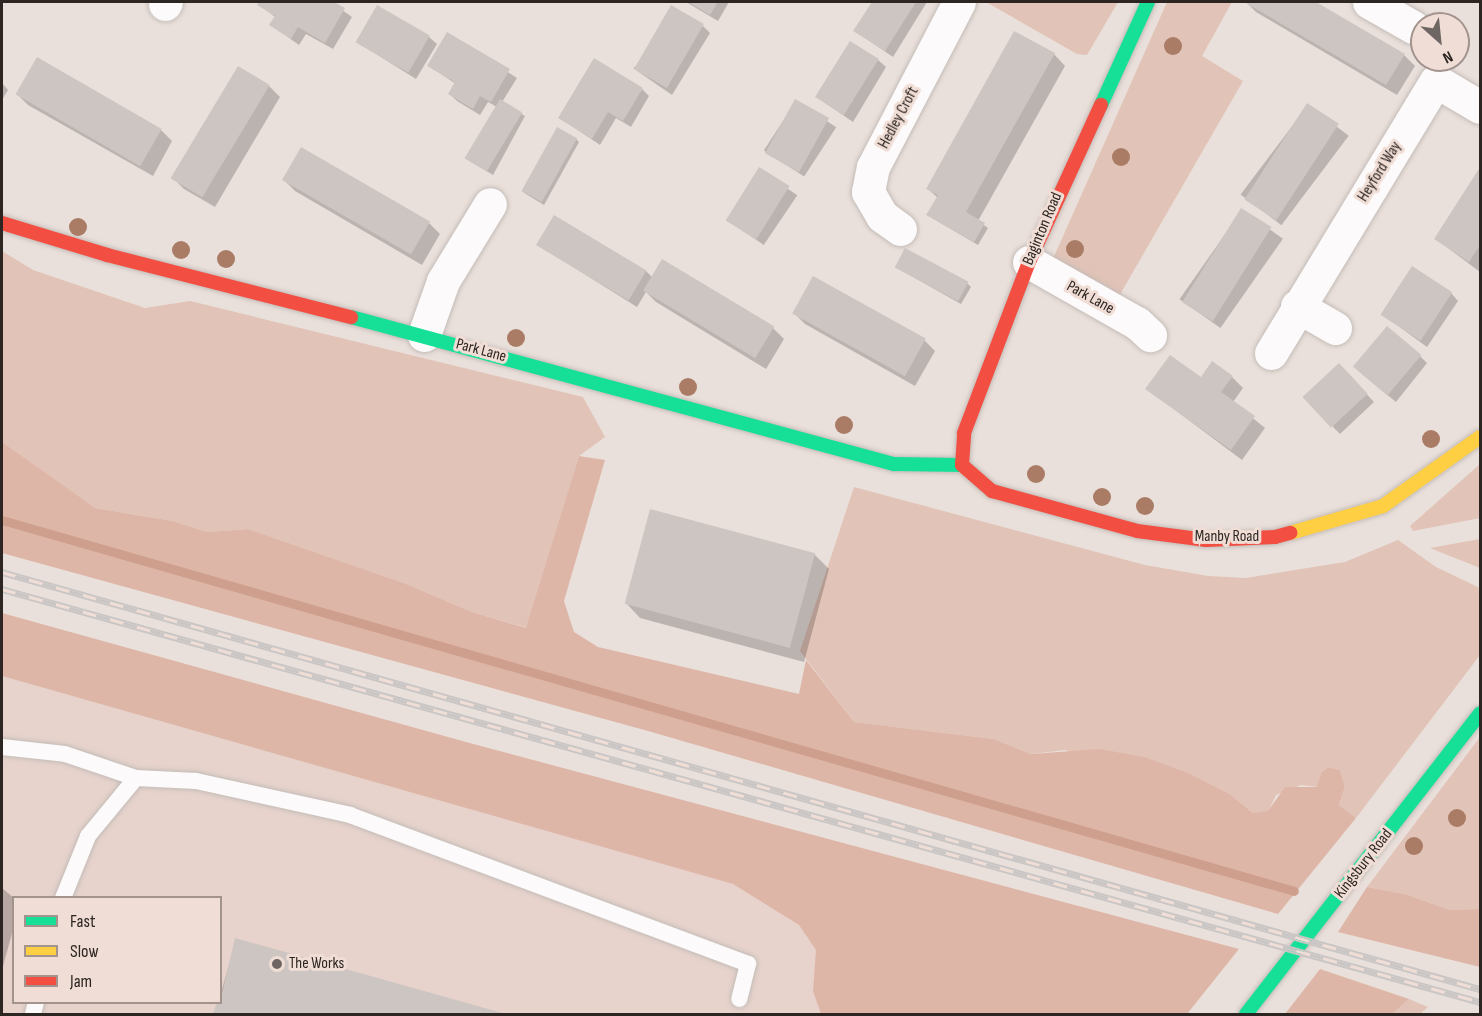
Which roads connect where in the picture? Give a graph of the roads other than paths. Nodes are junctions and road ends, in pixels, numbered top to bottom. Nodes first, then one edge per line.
1 (959, 2) edge
2 (1148, 2) edge
3 (1369, 2) edge
4 (1410, 25) edge
5 (1480, 107) edge
6 (490, 204) dead end
7 (2, 223) edge
8 (900, 229) dead end
9 (1029, 262) junction
10 (1297, 306) junction
11 (1335, 328) dead end
12 (424, 335) junction
13 (1150, 335) dead end
14 (1271, 353) dead end
15 (1480, 437) edge
16 (962, 465) junction
17 (1480, 713) edge
18 (2, 747) edge
19 (136, 778) junction
20 (63, 896) edge
21 (740, 999) dead end
22 (1246, 1014) edge

1 - 8 street, Hedley Croft
2 - 9 main road, Baginton Road
3 - 4 street
5 - 10 street, Heyford Way
6 - 12 street
7 - 12 main road, Park Lane
9 - 13 street, Park Lane
9 - 16 main road, Baginton Road
10 - 11 street
10 - 14 street, Heyford Way
12 - 16 main road, Park Lane
15 - 16 main road, Manby Road
17 - 22 main road, Kingsbury Road
18 - 19 lane
19 - 20 lane
19 - 21 lane

